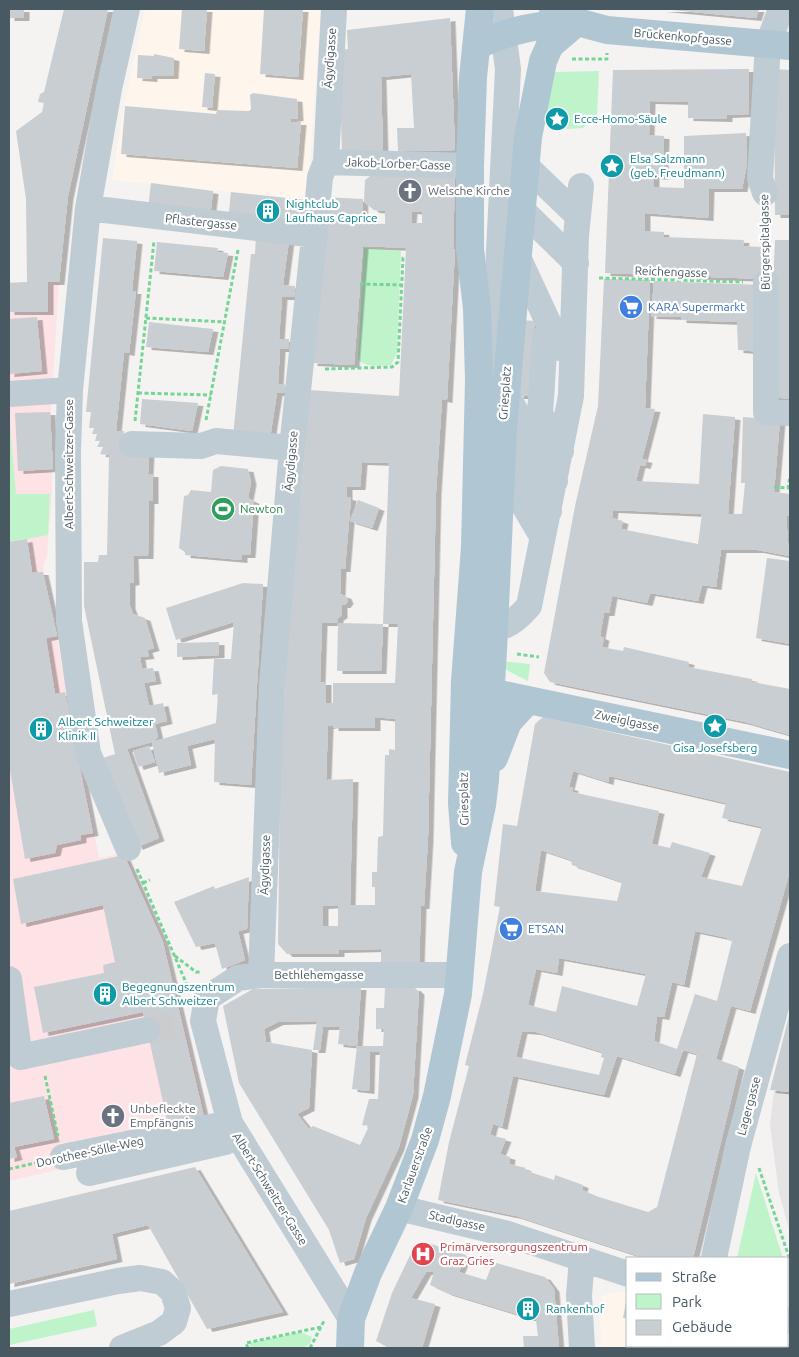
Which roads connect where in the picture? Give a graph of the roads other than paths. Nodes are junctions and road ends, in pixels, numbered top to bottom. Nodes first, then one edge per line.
1 (127, 9) edge
2 (334, 9) edge
3 (480, 9) edge
4 (553, 9) edge
5 (781, 9) edge
6 (576, 13) edge
7 (501, 21) edge
8 (779, 45) edge
9 (476, 46) junction
10 (326, 162) junction
11 (470, 166) junction
12 (581, 186) dead end
13 (766, 193) road end
14 (522, 196) junction
15 (88, 208) junction
16 (577, 225) junction
17 (315, 235) junction
18 (517, 255) junction
19 (576, 270) junction
20 (766, 283) road end
21 (562, 331) junction
22 (70, 390) junction
23 (506, 392) junction
24 (9, 394) edge
25 (778, 412) edge
26 (503, 429) junction
27 (132, 444) road end
28 (292, 448) junction
29 (561, 451) junction
30 (501, 467) junction
31 (555, 481) junction
32 (549, 511) junction
33 (542, 536) junction
34 (475, 547) junction
35 (481, 628) junction
36 (465, 681) junction
37 (490, 692) junction
38 (528, 700) junction
39 (790, 755) edge
40 (485, 780) junction
41 (128, 848) road end
42 (468, 872) junction
43 (790, 956) edge
44 (261, 975) junction
45 (460, 975) junction
46 (9, 979) edge
47 (193, 1022) joint
48 (147, 1030) tunnel mouth
49 (19, 1052) edge
50 (234, 1131) junction
51 (63, 1158) road end
52 (399, 1208) junction
53 (714, 1257) edge
54 (582, 1259) junction
55 (626, 1273) edge
56 (9, 1304) edge
57 (338, 1319) junction
58 (122, 1348) edge
59 (350, 1348) edge
60 (582, 1348) edge

1 - 15 street, Albert-Schweitzer-Gasse
2 - 10 street, Ägydigasse
3 - 9 main road, Griesplatz
4 - 6 main road
5 - 8 street, Bürgerspitalgasse
6 - 7 main road
6 - 8 main road, Brückenkopfgasse
6 - 14 main road, Griesplatz
7 - 9 main road
7 - 34 street, Griesplatz
8 - 13 street, Bürgerspitalgasse
9 - 11 main road, Griesplatz
10 - 11 street, Jakob-Lorber-Gasse
10 - 17 street, Ägydigasse
11 - 34 main road, Griesplatz
12 - 16 street
14 - 16 street
14 - 18 main road, Griesplatz
14 - 19 street
14 - 21 street
15 - 17 street, Pflastergasse
15 - 22 street, Albert-Schweitzer-Gasse
16 - 19 street
17 - 28 street, Ägydigasse
18 - 21 street
18 - 23 main road, Griesplatz
19 - 21 street
20 - 25 street, Bürgerspitalgasse
21 - 29 street
21 - 29 street
22 - 24 street
22 - 41 street, Albert-Schweitzer-Gasse
23 - 26 main road, Griesplatz
23 - 31 street
26 - 30 main road, Griesplatz
26 - 32 street
27 - 28 street
28 - 44 street, Ägydigasse
29 - 31 street
30 - 33 street
30 - 35 main road, Griesplatz
31 - 32 street
32 - 33 street
33 - 35 street
34 - 35 main road, Griesplatz
35 - 36 main road, Griesplatz
35 - 37 main road, Griesplatz
36 - 37 main road, Zweiglgasse
36 - 42 main road, Griesplatz
37 - 38 main road, Zweiglgasse
37 - 40 main road, Griesplatz
38 - 39 main road, Zweiglgasse
38 - 40 main road, Griesplatz
40 - 42 main road, Griesplatz
42 - 45 main road, Griesplatz
43 - 53 street, Lagergasse
44 - 45 street, Bethlehemgasse
44 - 47 street, Bethlehemgasse
45 - 52 main road, Karlauerstraße
46 - 49 street
47 - 50 street, Albert-Schweitzer-Gasse
48 - 49 street
50 - 51 street, Dorothee-Sölle-Weg
50 - 57 street, Albert-Schweitzer-Gasse
52 - 54 street, Stadlgasse
52 - 57 main road, Karlauerstraße
54 - 55 street, Stadlgasse
54 - 60 street
56 - 58 street
57 - 59 main road, Karlauerstraße

